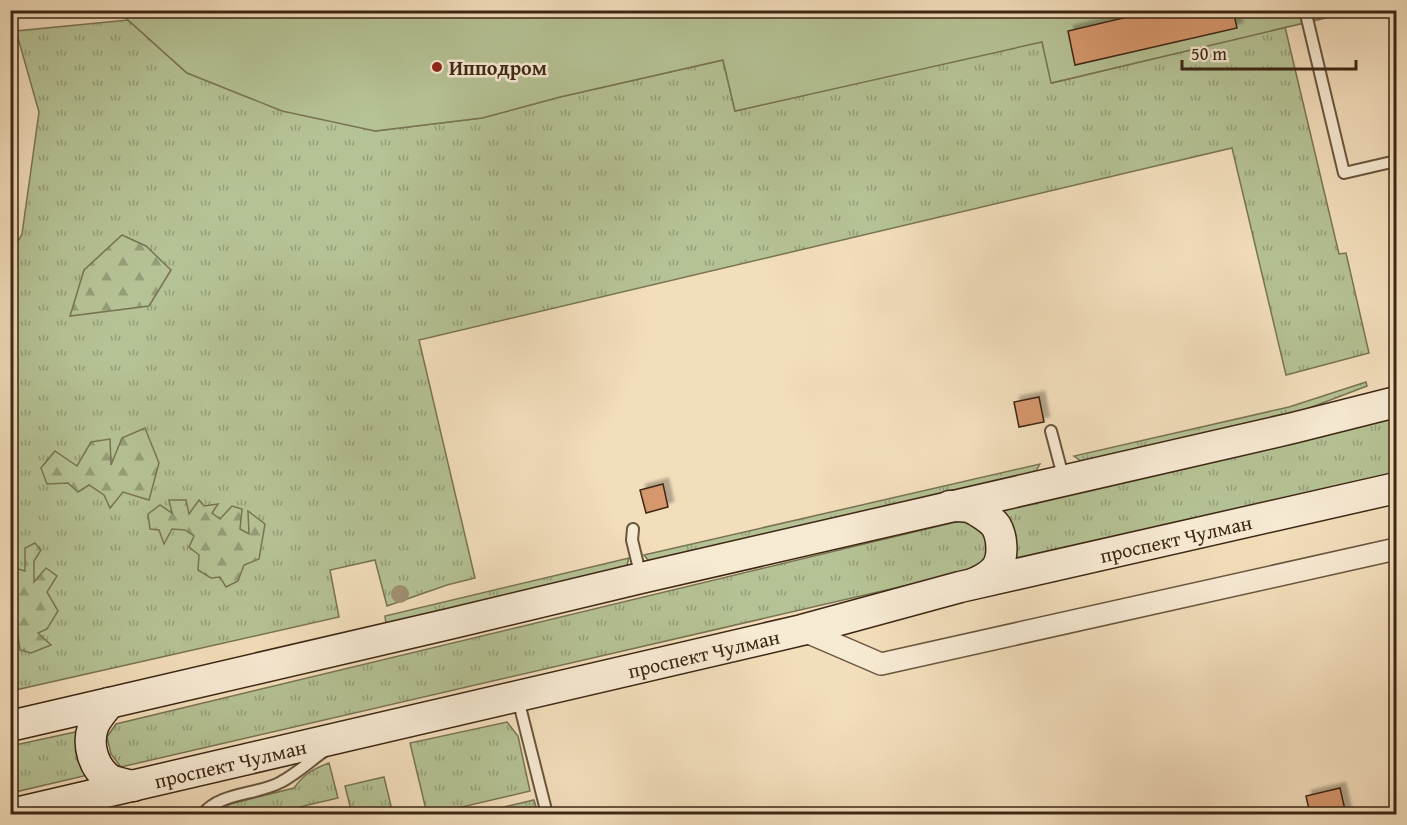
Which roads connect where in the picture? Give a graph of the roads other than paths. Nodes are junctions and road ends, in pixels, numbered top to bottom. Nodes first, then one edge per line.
1 (1305, 10) edge
2 (1396, 161) edge
3 (1396, 402) edge
4 (1051, 431) dead end
5 (1064, 480) junction
6 (1396, 488) edge
7 (950, 506) junction
8 (633, 530) dead end
9 (1396, 549) edge
10 (641, 578) junction
11 (975, 583) junction
12 (801, 630) junction
13 (517, 696) junction
14 (109, 703) junction
15 (10, 726) edge
16 (347, 735) junction
17 (133, 786) junction
18 (10, 814) edge
19 (203, 814) edge
20 (547, 814) edge

1 - 2 lane
3 - 5 main road
4 - 5 lane
5 - 7 main road
6 - 11 main road, проспект Чулман
7 - 10 main road
7 - 11 main road
8 - 10 lane
9 - 12 street
10 - 14 main road
11 - 12 main road, проспект Чулман
12 - 13 main road, проспект Чулман
13 - 16 main road, проспект Чулман
13 - 20 lane
14 - 15 main road
14 - 17 main road
16 - 17 main road, проспект Чулман
16 - 19 lane
17 - 18 main road, проспект Чулман

